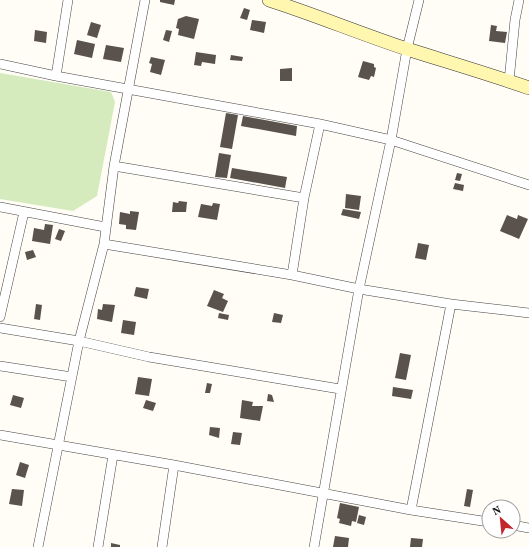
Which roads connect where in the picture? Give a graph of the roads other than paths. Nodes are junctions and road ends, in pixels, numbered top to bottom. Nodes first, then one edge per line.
1 (68, 0) edge
2 (145, 0) edge
3 (269, 0) edge
4 (420, 0) edge
5 (519, 0) edge
6 (407, 49) junction
7 (0, 64) edge
8 (56, 76) junction
9 (509, 81) junction
10 (529, 88) edge
11 (129, 90) junction
12 (320, 124) junction
13 (391, 140) junction
14 (114, 166) junction
15 (529, 185) edge
16 (304, 198) junction
17 (0, 207) edge
18 (24, 212) junction
19 (105, 227) junction
20 (104, 244) junction
21 (292, 275) junction
22 (359, 289) junction
23 (451, 304) junction
24 (529, 313) edge
25 (0, 317) edge
26 (0, 328) edge
27 (79, 341) junction
28 (0, 366) edge
29 (72, 377) junction
30 (340, 389) junction
31 (0, 436) edge
32 (59, 446) junction
33 (112, 455) junction
34 (174, 465) junction
35 (324, 494) junction
36 (411, 510) junction
37 (481, 521) edge
38 (38, 547) edge
39 (98, 547) edge
40 (162, 547) edge
41 (314, 547) edge

1 - 8 street
2 - 11 street
3 - 6 street
4 - 6 street
5 - 9 street
6 - 9 street
6 - 13 street
7 - 8 street
8 - 11 street
9 - 10 street
11 - 12 street
11 - 14 street
12 - 13 street
12 - 16 street
13 - 15 street
13 - 22 street
14 - 16 street
14 - 19 street
16 - 21 street
17 - 18 street
18 - 19 street
18 - 25 street
19 - 20 street
20 - 21 street
20 - 27 street
21 - 22 street
22 - 23 street
22 - 30 street
23 - 24 street
23 - 36 street
26 - 27 street
27 - 29 street
27 - 30 street
28 - 29 street
29 - 32 street
30 - 35 street
31 - 32 street
32 - 33 street
32 - 38 street
33 - 34 street
33 - 39 street
34 - 35 street
34 - 40 street
35 - 36 street
35 - 41 street
36 - 37 street

